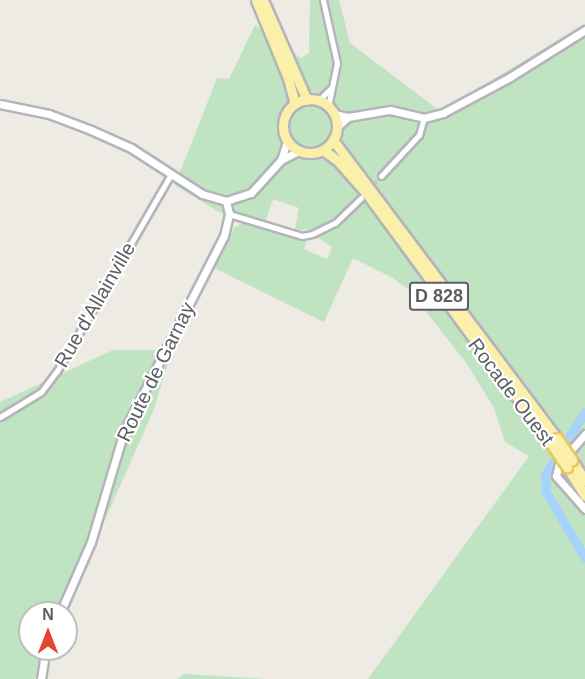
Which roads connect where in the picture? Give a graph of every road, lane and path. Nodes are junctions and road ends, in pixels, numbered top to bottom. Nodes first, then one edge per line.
1 (256, 0) edge
2 (263, 0) edge
3 (323, 0) edge
4 (585, 30) edge
5 (330, 89) junction
6 (307, 99) junction
7 (318, 101) junction
8 (0, 104) edge
9 (295, 104) junction
10 (331, 110) junction
11 (348, 117) junction
12 (424, 118) junction
13 (337, 127) junction
14 (333, 140) junction
15 (287, 141) junction
16 (323, 150) junction
17 (299, 151) junction
18 (281, 160) junction
19 (171, 174) junction
20 (381, 176) tunnel mouth
21 (361, 198) dead end
22 (226, 201) junction
23 (229, 214) junction
24 (0, 417) edge
25 (585, 434) edge
26 (554, 441) junction
27 (569, 464) junction
28 (585, 481) edge
29 (585, 496) edge
30 (585, 509) edge
31 (65, 601) edge
32 (44, 661) edge
33 (41, 679) edge

1 - 9 main road
2 - 6 main road
3 - 5 street
4 - 12 street
5 - 7 street
5 - 10 street
6 - 7 main road
6 - 9 main road
7 - 10 main road
8 - 19 street
9 - 15 main road
10 - 11 street
10 - 13 main road
11 - 12 street
11 - 13 street
12 - 20 street
13 - 14 main road
14 - 16 main road
14 - 26 main road, Rocade Ouest / D 828
15 - 17 main road
15 - 18 street
16 - 17 main road
16 - 26 main road, Rocade Ouest / D 828
17 - 18 street
18 - 22 street
19 - 22 street
19 - 24 street, Rue d'Allainville
21 - 23 street
22 - 23 street, Route de Garnay
23 - 31 street, Route de Garnay
25 - 30 street
26 - 27 main road, Rocade Ouest / D 828, bridge
27 - 28 main road, Rocade Ouest / D 828
27 - 29 main road, Rocade Ouest / D 828
32 - 33 street

